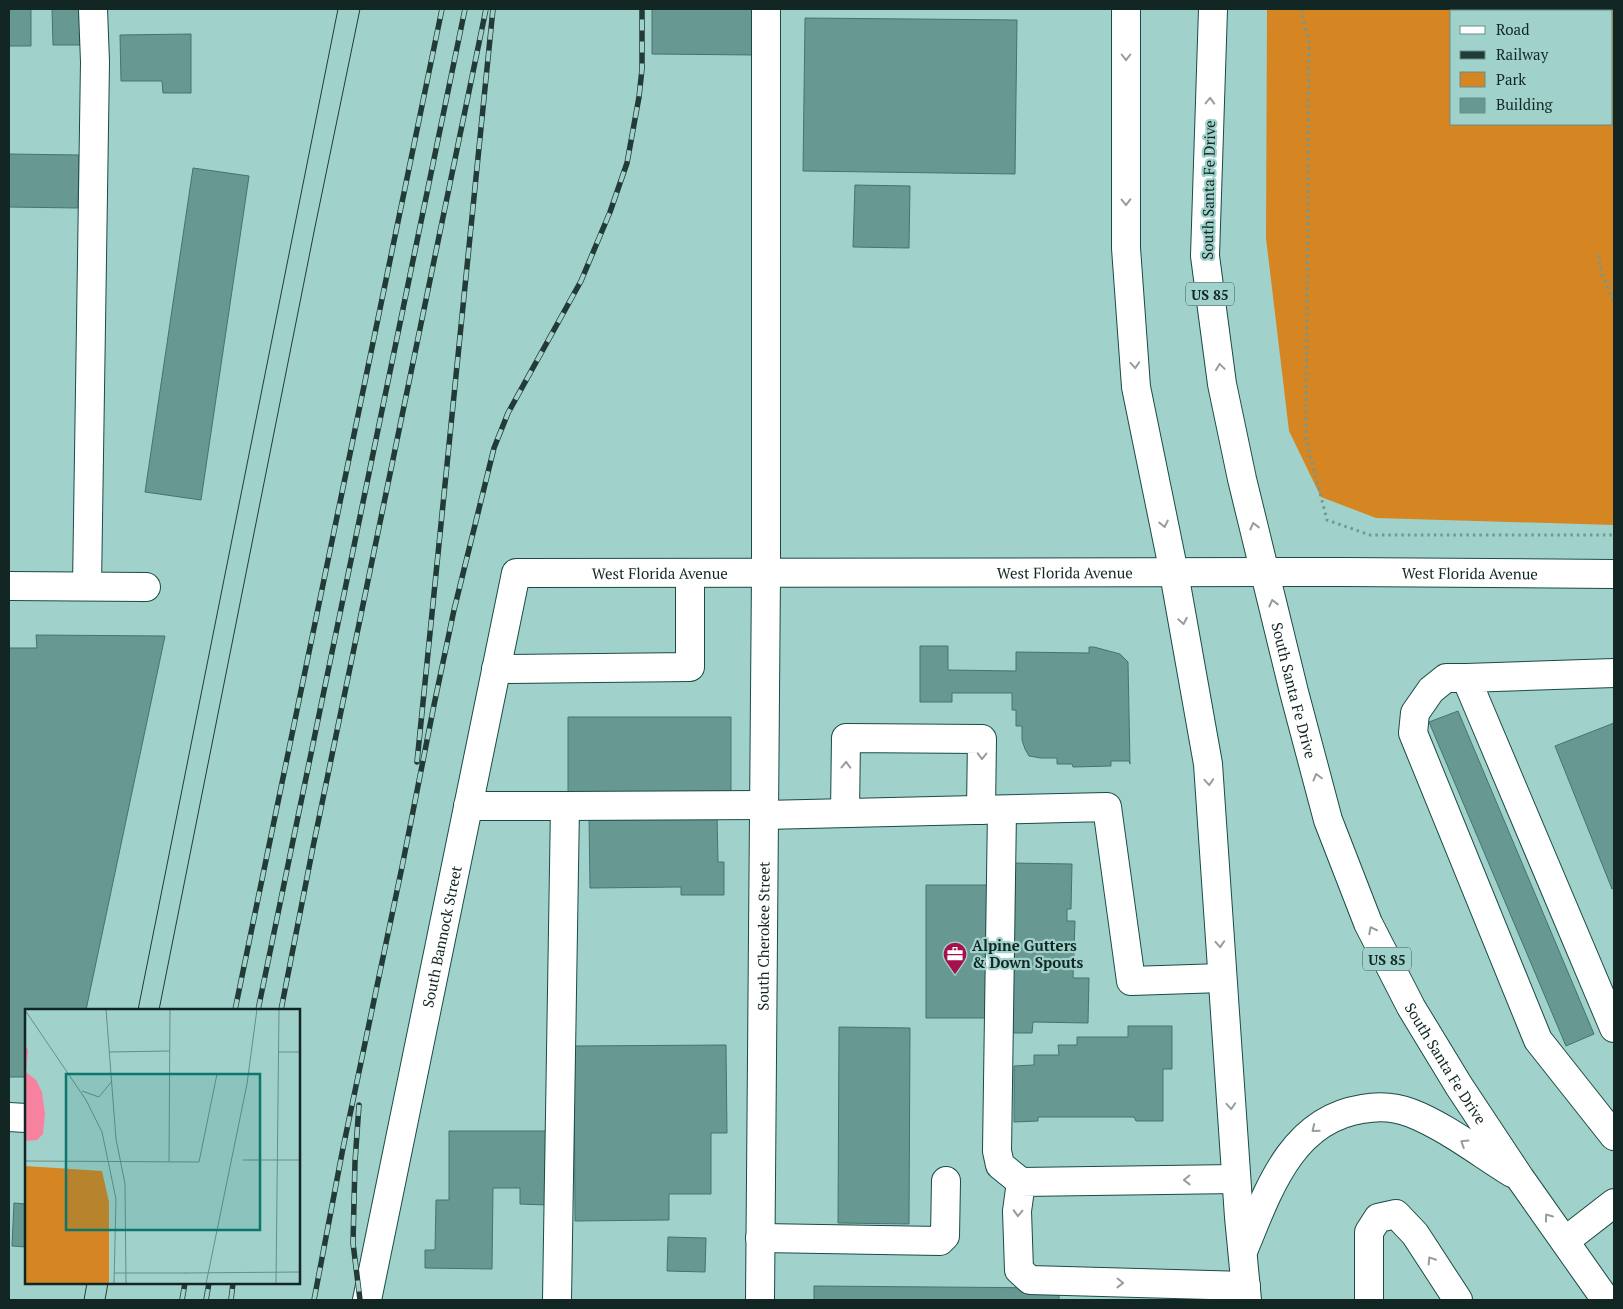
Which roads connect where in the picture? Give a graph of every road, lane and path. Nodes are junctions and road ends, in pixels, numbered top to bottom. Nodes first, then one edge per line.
1 (93, 9) edge
2 (766, 9) edge
3 (1126, 9) edge
4 (1213, 9) edge
5 (1301, 9) edge
6 (1599, 255) dead end
7 (1614, 302) edge
8 (1614, 535) edge
9 (516, 573) joint
10 (690, 573) junction
11 (766, 573) junction
12 (1174, 573) junction
13 (1266, 573) junction
14 (1614, 574) edge
15 (9, 586) edge
16 (87, 586) junction
17 (146, 587) dead end
18 (496, 669) junction
19 (1614, 673) edge
20 (1466, 678) junction
21 (468, 806) junction
22 (565, 806) junction
23 (764, 810) junction
24 (992, 810) junction
25 (845, 813) junction
26 (1222, 978) junction
27 (1614, 1028) edge
28 (9, 1117) edge
29 (25, 1118) edge
30 (1614, 1136) edge
31 (1520, 1178) junction
32 (1236, 1179) junction
33 (946, 1181) dead end
34 (1021, 1182) junction
35 (1614, 1203) edge
36 (760, 1238) junction
37 (1565, 1241) junction
38 (1242, 1252) junction
39 (1247, 1293) edge
40 (367, 1300) edge
41 (557, 1300) edge
42 (760, 1300) edge
43 (1369, 1300) edge
44 (1458, 1300) edge
45 (1606, 1300) edge

1 - 16 main road
2 - 11 main road, South Cherokee Street
3 -> 12 main road
13 -> 4 main road, South Santa Fe Drive / US 85
5 - 8 path
6 - 7 path
9 - 10 main road, West Florida Avenue
9 - 18 main road, South Bannock Street
10 - 11 main road, West Florida Avenue
10 - 18 main road
11 - 12 main road, West Florida Avenue
11 - 23 main road, South Cherokee Street
12 - 13 main road, West Florida Avenue
12 -> 26 main road
13 - 14 main road, West Florida Avenue
31 -> 13 main road, South Santa Fe Drive / US 85
15 - 16 main road
16 - 17 main road
18 - 21 main road, South Bannock Street
19 - 20 main road
20 - 27 main road
20 - 30 main road
21 - 22 main road
21 - 40 main road, South Bannock Street
22 - 23 main road
22 - 41 main road
23 - 25 main road
23 - 36 main road, South Cherokee Street
24 - 25 main road
25 -> 24 main road
24 - 26 main road
24 - 34 main road
26 -> 32 main road
28 - 29 main road
37 -> 31 main road, South Santa Fe Drive / US 85
31 -> 38 main road
32 -> 34 main road
32 - 38 main road
33 - 36 main road
34 -> 39 main road
35 - 37 main road
36 - 42 main road, South Cherokee Street
37 - 45 main road, South Santa Fe Drive / US 85
38 - 39 main road
44 -> 43 main road

